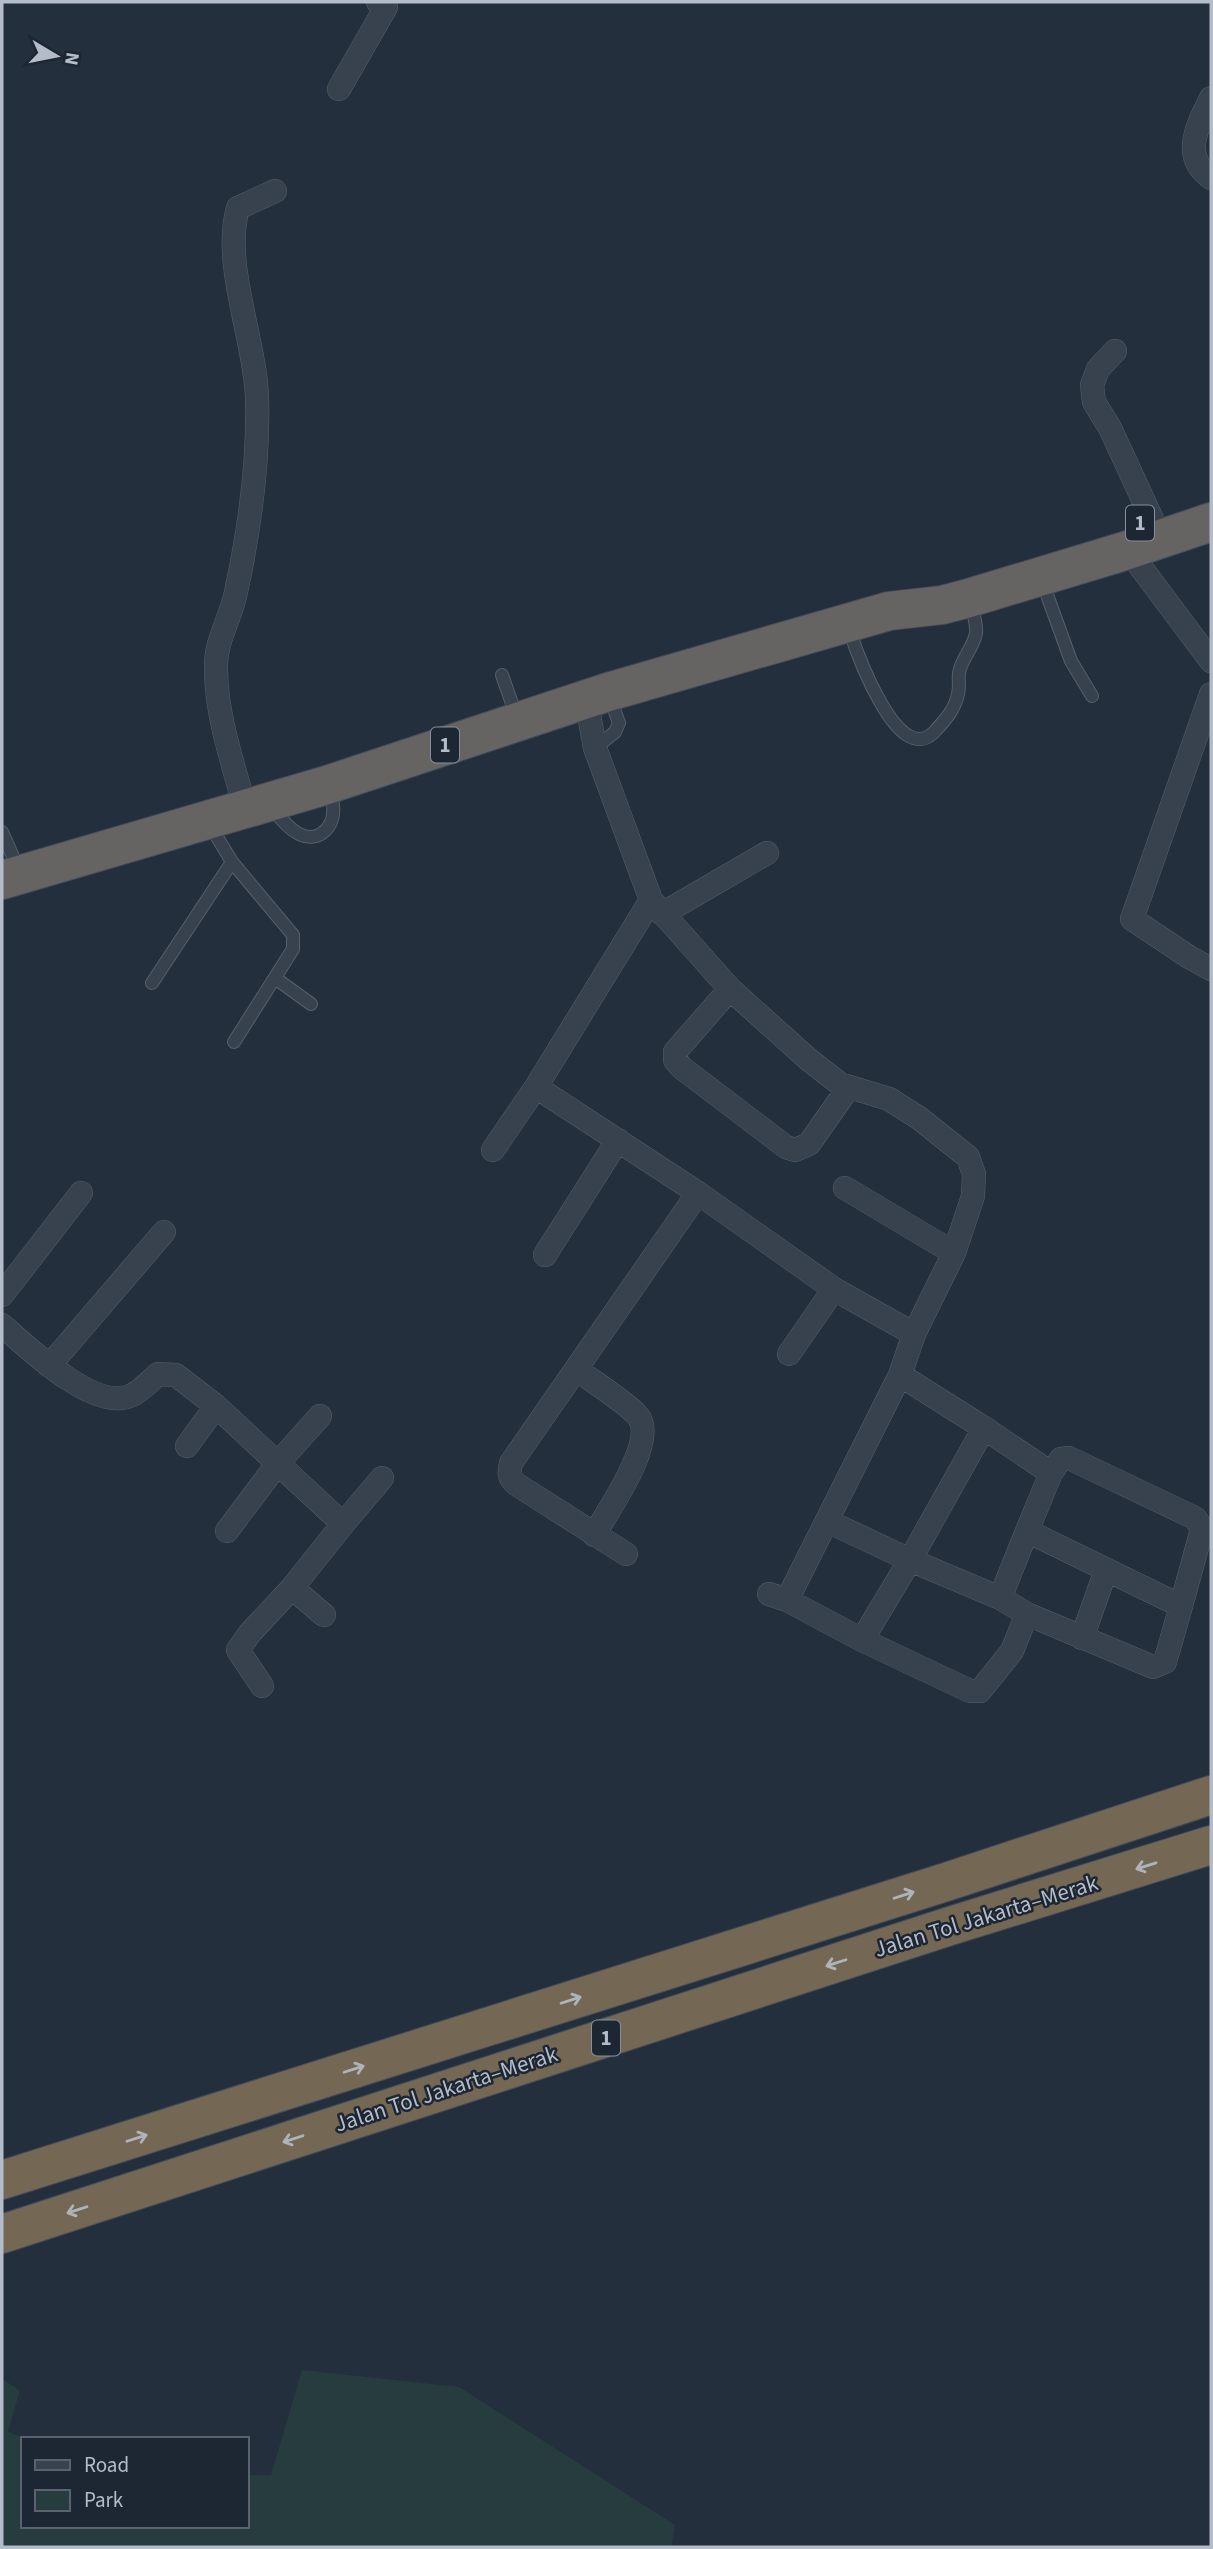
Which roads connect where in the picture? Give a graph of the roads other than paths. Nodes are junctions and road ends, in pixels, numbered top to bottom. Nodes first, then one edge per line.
1 (379, 2) edge
2 (339, 89) dead end
3 (1211, 97) edge
4 (1211, 178) edge
5 (275, 191) dead end
6 (1115, 351) dead end
7 (1211, 499) edge
8 (1152, 519) junction
9 (1211, 522) edge
10 (1128, 550) junction
11 (1040, 577) junction
12 (969, 598) junction
13 (889, 611) junction
14 (847, 623) junction
15 (1211, 661) edge
16 (502, 675) dead end
17 (1211, 694) edge
18 (597, 695) junction
19 (1092, 696) dead end
20 (518, 721) junction
21 (256, 805) junction
22 (207, 820) junction
23 (2, 832) edge
24 (767, 853) dead end
25 (232, 862) junction
26 (11, 877) edge
27 (656, 907) junction
28 (1211, 969) edge
29 (275, 978) junction
30 (152, 983) dead end
31 (730, 989) junction
32 (310, 1004) dead end
33 (234, 1042) dead end
34 (536, 1087) junction
35 (849, 1087) junction
36 (618, 1140) junction
37 (493, 1150) dead end
38 (845, 1188) dead end
39 (80, 1193) dead end
40 (698, 1193) junction
41 (164, 1232) dead end
42 (954, 1254) junction
43 (545, 1255) dead end
44 (834, 1289) junction
45 (2, 1295) edge
46 (2, 1325) edge
47 (914, 1334) junction
48 (789, 1354) dead end
49 (49, 1366) junction
50 (576, 1369) junction
51 (900, 1376) junction
52 (216, 1406) junction
53 (320, 1416) dead end
54 (984, 1428) junction
55 (187, 1446) dead end
56 (278, 1463) junction
57 (1051, 1473) junction
58 (382, 1478) dead end
59 (827, 1521) junction
60 (342, 1524) junction
61 (227, 1531) dead end
62 (1027, 1531) junction
63 (594, 1535) junction
64 (626, 1554) dead end
65 (910, 1560) junction
66 (1106, 1570) junction
67 (292, 1588) junction
68 (1000, 1598) junction
69 (1181, 1606) junction
70 (1027, 1614) junction
71 (324, 1615) dead end
72 (1082, 1638) junction
73 (862, 1640) junction
74 (262, 1686) dead end
75 (1211, 1795) edge
76 (1211, 1845) edge
77 (2, 2180) edge
78 (2, 2234) edge

1 - 2 street
3 - 4 street
5 - 21 street
6 - 8 street
7 - 8 highway, 1
8 - 13 highway, 1
9 - 10 highway, 1
10 - 11 highway, 1
10 - 15 street
11 - 12 highway, 1
11 - 19 lane
12 - 13 highway, 1
12 - 14 lane
13 - 14 highway, 1
14 - 18 highway, 1
16 - 20 lane
17 - 28 street
18 - 20 highway, 1
18 - 27 street
20 - 21 highway, 1
21 - 22 highway, 1
22 - 25 lane
22 - 26 highway, 1
23 - 26 lane
24 - 27 street
25 - 29 lane
25 - 30 lane
27 - 31 street
27 - 34 street
29 - 32 lane
29 - 33 lane
31 - 35 street
31 - 35 street
34 - 36 street
34 - 37 street
35 - 42 street
36 - 40 street
36 - 43 street
38 - 42 street
39 - 45 street
40 - 44 street
40 - 50 street
41 - 49 street
42 - 47 street
44 - 47 street
44 - 48 street
46 - 49 street
47 - 51 street
49 - 52 street
50 - 63 street
50 - 63 street
51 - 54 street
51 - 59 street
52 - 55 street
52 - 56 street
53 - 56 street
54 - 57 street
54 - 65 street
56 - 60 street
56 - 61 street
57 - 62 street
57 - 69 street
58 - 60 street
59 - 65 street
59 - 73 street
60 - 67 street
62 - 66 street
62 - 68 street
63 - 64 street
65 - 68 street
65 - 73 street
66 - 69 street
66 - 72 street
67 - 71 street
67 - 74 street
68 - 70 street
69 - 72 street
70 - 72 street
70 - 73 street
77 -> 75 highway, Jalan Tol Jakarta–Merak / 1
76 -> 78 highway, Jalan Tol Jakarta–Merak / 1

